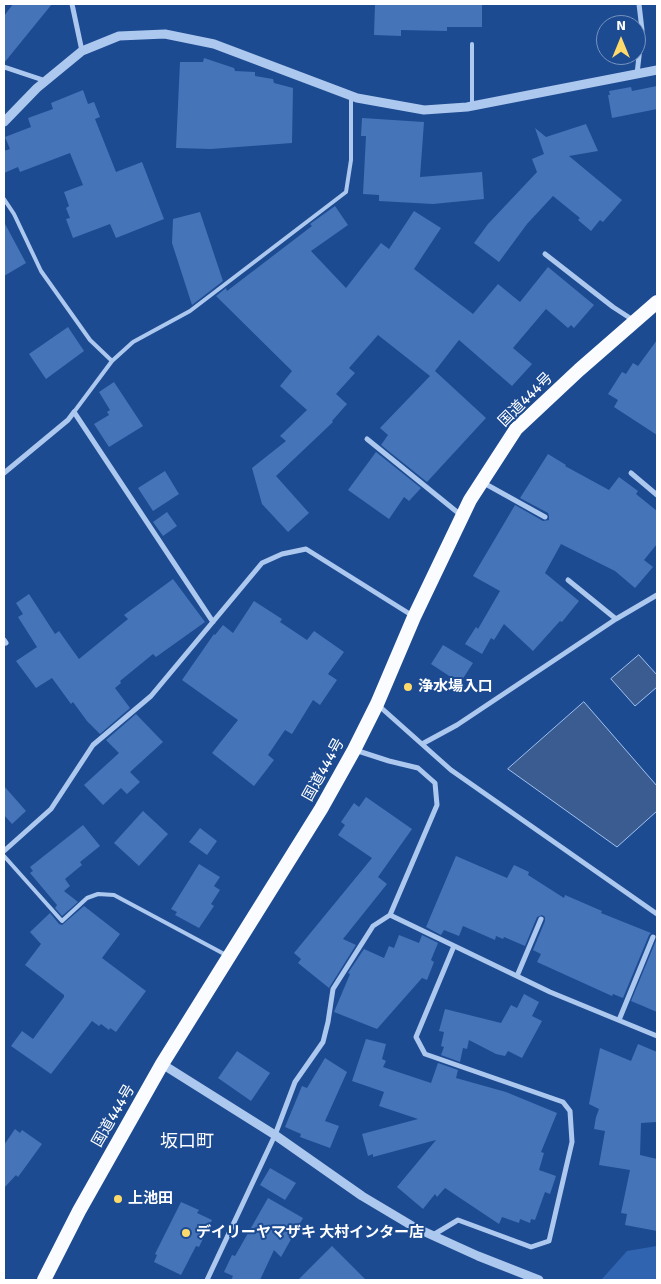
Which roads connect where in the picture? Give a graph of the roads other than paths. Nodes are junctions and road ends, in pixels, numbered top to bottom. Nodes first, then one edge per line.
1 (72, 4) edge
2 (639, 4) edge
3 (472, 44) dead end
4 (82, 51) junction
5 (4, 67) edge
6 (657, 70) edge
7 (637, 74) junction
8 (46, 81) junction
9 (351, 96) junction
10 (472, 106) junction
11 (4, 122) edge
12 (4, 199) edge
13 (545, 254) dead end
14 (657, 302) edge
15 (636, 321) junction
16 (112, 361) junction
17 (74, 412) junction
18 (368, 439) dead end
19 (4, 473) edge
20 (631, 473) dead end
21 (482, 482) junction
22 (657, 494) edge
23 (462, 516) junction
24 (545, 517) dead end
25 (568, 580) dead end
26 (657, 595) edge
27 (414, 617) junction
28 (616, 619) junction
29 (213, 622) junction
30 (377, 704) junction
31 (422, 744) junction
32 (354, 750) junction
33 (4, 851) edge
34 (4, 856) edge
35 (657, 914) edge
36 (390, 915) junction
37 (541, 919) dead end
38 (653, 937) dead end
39 (454, 946) junction
40 (229, 957) junction
41 (517, 976) junction
42 (619, 1020) junction
43 (657, 1036) edge
44 (162, 1064) junction
45 (275, 1135) junction
46 (433, 1235) junction
47 (44, 1280) edge
48 (207, 1280) edge
49 (539, 1280) edge

1 - 4 street
2 - 7 street
3 - 10 lane
4 - 8 street
4 - 9 street
5 - 8 street
6 - 7 street
7 - 10 street
8 - 11 street
9 - 10 street
9 - 16 lane
12 - 16 lane
13 - 15 street
14 - 15 highway, 国道444号
15 - 21 highway, 国道444号
16 - 17 lane
17 - 19 street
17 - 29 street
18 - 23 street
20 - 22 street
21 - 23 highway, 国道444号
21 - 24 street
23 - 27 highway, 国道444号
25 - 28 street
26 - 28 street
27 - 29 street
27 - 30 highway, 国道444号
28 - 31 street
29 - 33 street
30 - 31 street
30 - 32 highway, 国道444号
31 - 35 street
32 - 36 street
32 - 40 highway, 国道444号
34 - 40 lane
36 - 39 street
36 - 45 street
37 - 41 street
38 - 42 street
39 - 41 street
39 - 46 street
40 - 44 highway, 国道444号
41 - 42 street
42 - 43 street
44 - 45 street
44 - 47 highway, 国道444号
45 - 46 street
45 - 48 street
46 - 49 street

